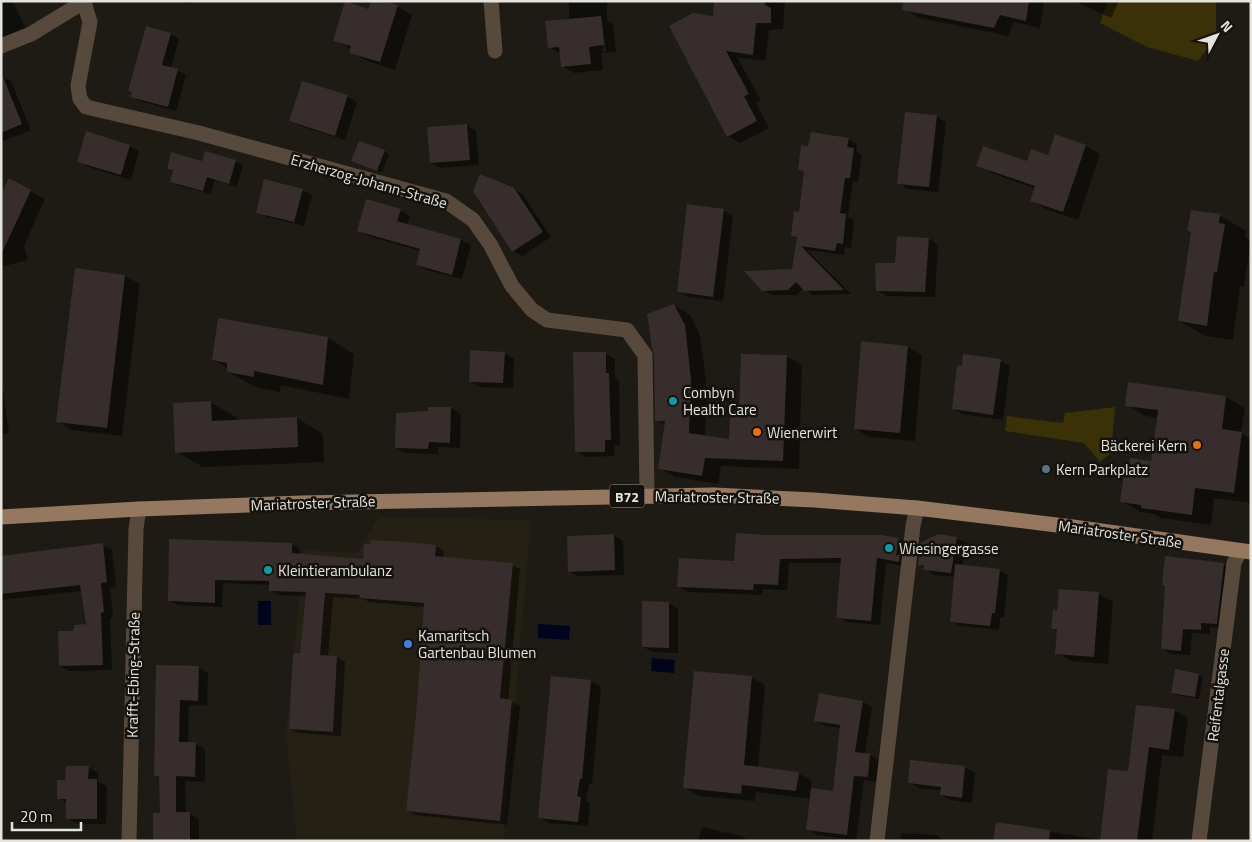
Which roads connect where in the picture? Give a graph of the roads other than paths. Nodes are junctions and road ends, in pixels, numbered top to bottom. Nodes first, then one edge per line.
1 (491, 1) edge
2 (84, 2) edge
3 (1, 46) edge
4 (495, 51) dead end
5 (647, 496) junction
6 (917, 508) junction
7 (139, 510) junction
8 (1, 517) edge
9 (1246, 551) edge
10 (129, 841) edge
11 (877, 841) edge
12 (1199, 841) edge

1 - 4 street
2 - 3 street
2 - 5 street, Erzherzog-Johann-Straße
5 - 6 main road, Mariatroster Straße / B72
5 - 7 main road, Mariatroster Straße / B72
6 - 9 main road, Mariatroster Straße / B72
6 - 11 street
7 - 8 main road, Mariatroster Straße / B72
7 - 10 street, Krafft-Ebing-Straße
9 - 12 street, Reifentalgasse

